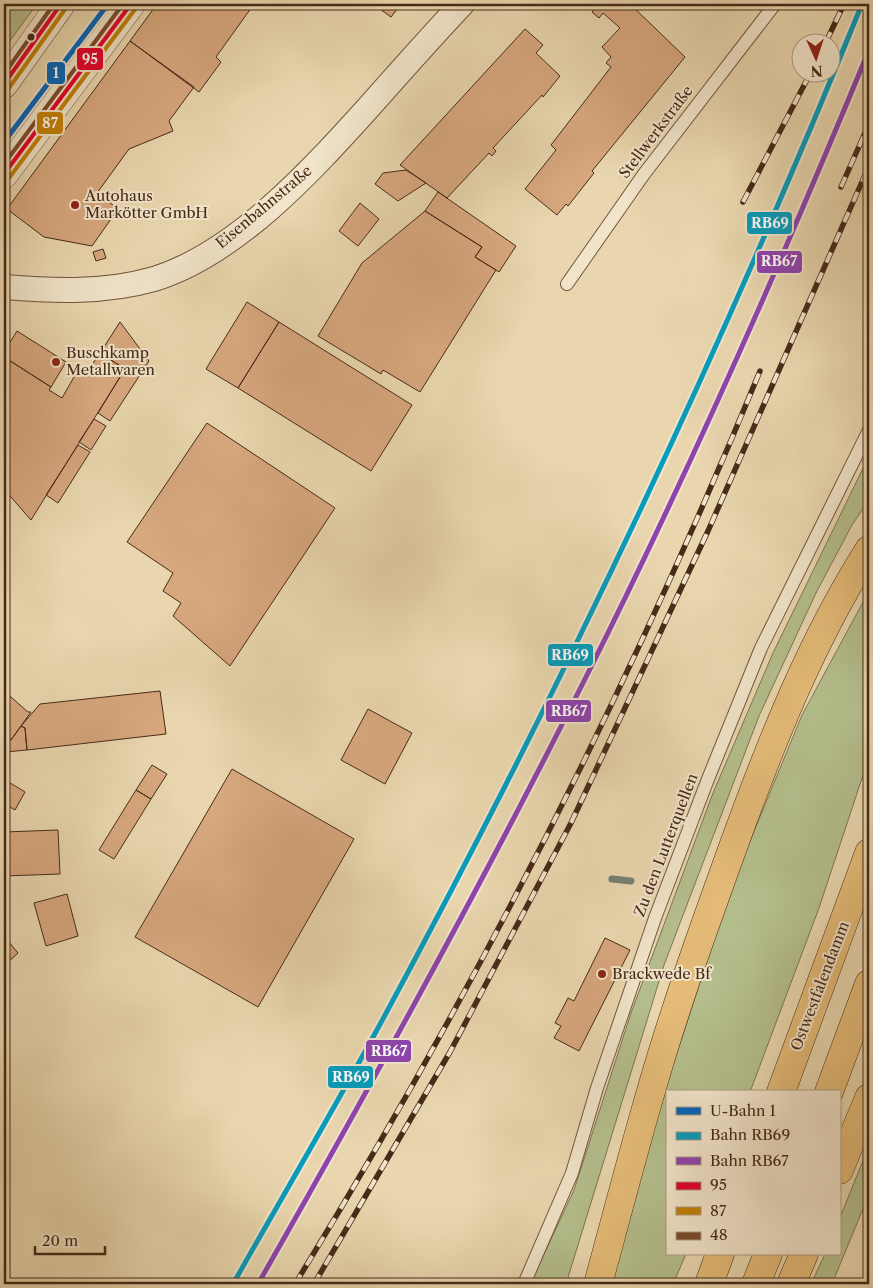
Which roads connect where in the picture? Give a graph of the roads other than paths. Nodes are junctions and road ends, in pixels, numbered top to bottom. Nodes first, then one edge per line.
1 (61, 4) edge
2 (131, 4) edge
3 (462, 4) edge
4 (775, 4) edge
5 (4, 84) edge
6 (4, 174) edge
7 (567, 284) dead end
8 (4, 287) edge
9 (869, 430) edge
10 (869, 550) edge
11 (869, 853) edge
12 (869, 984) edge
13 (782, 1090) edge
14 (830, 1090) edge
15 (869, 1098) edge
16 (840, 1168) edge
17 (719, 1256) edge
18 (767, 1256) edge
19 (803, 1256) edge
20 (524, 1284) edge
21 (598, 1284) edge
22 (709, 1284) edge
23 (756, 1284) edge
24 (792, 1284) edge

1 - 5 street
2 - 6 street
3 - 8 street, Eisenbahnstraße
4 - 7 lane, Stellwerkstraße
9 - 20 lane, Zu den Lutterquellen
10 - 21 highway
11 - 13 highway, Ostwestfalendamm
12 - 14 highway
15 - 16 highway
17 - 22 highway
18 - 23 highway
19 - 24 highway

